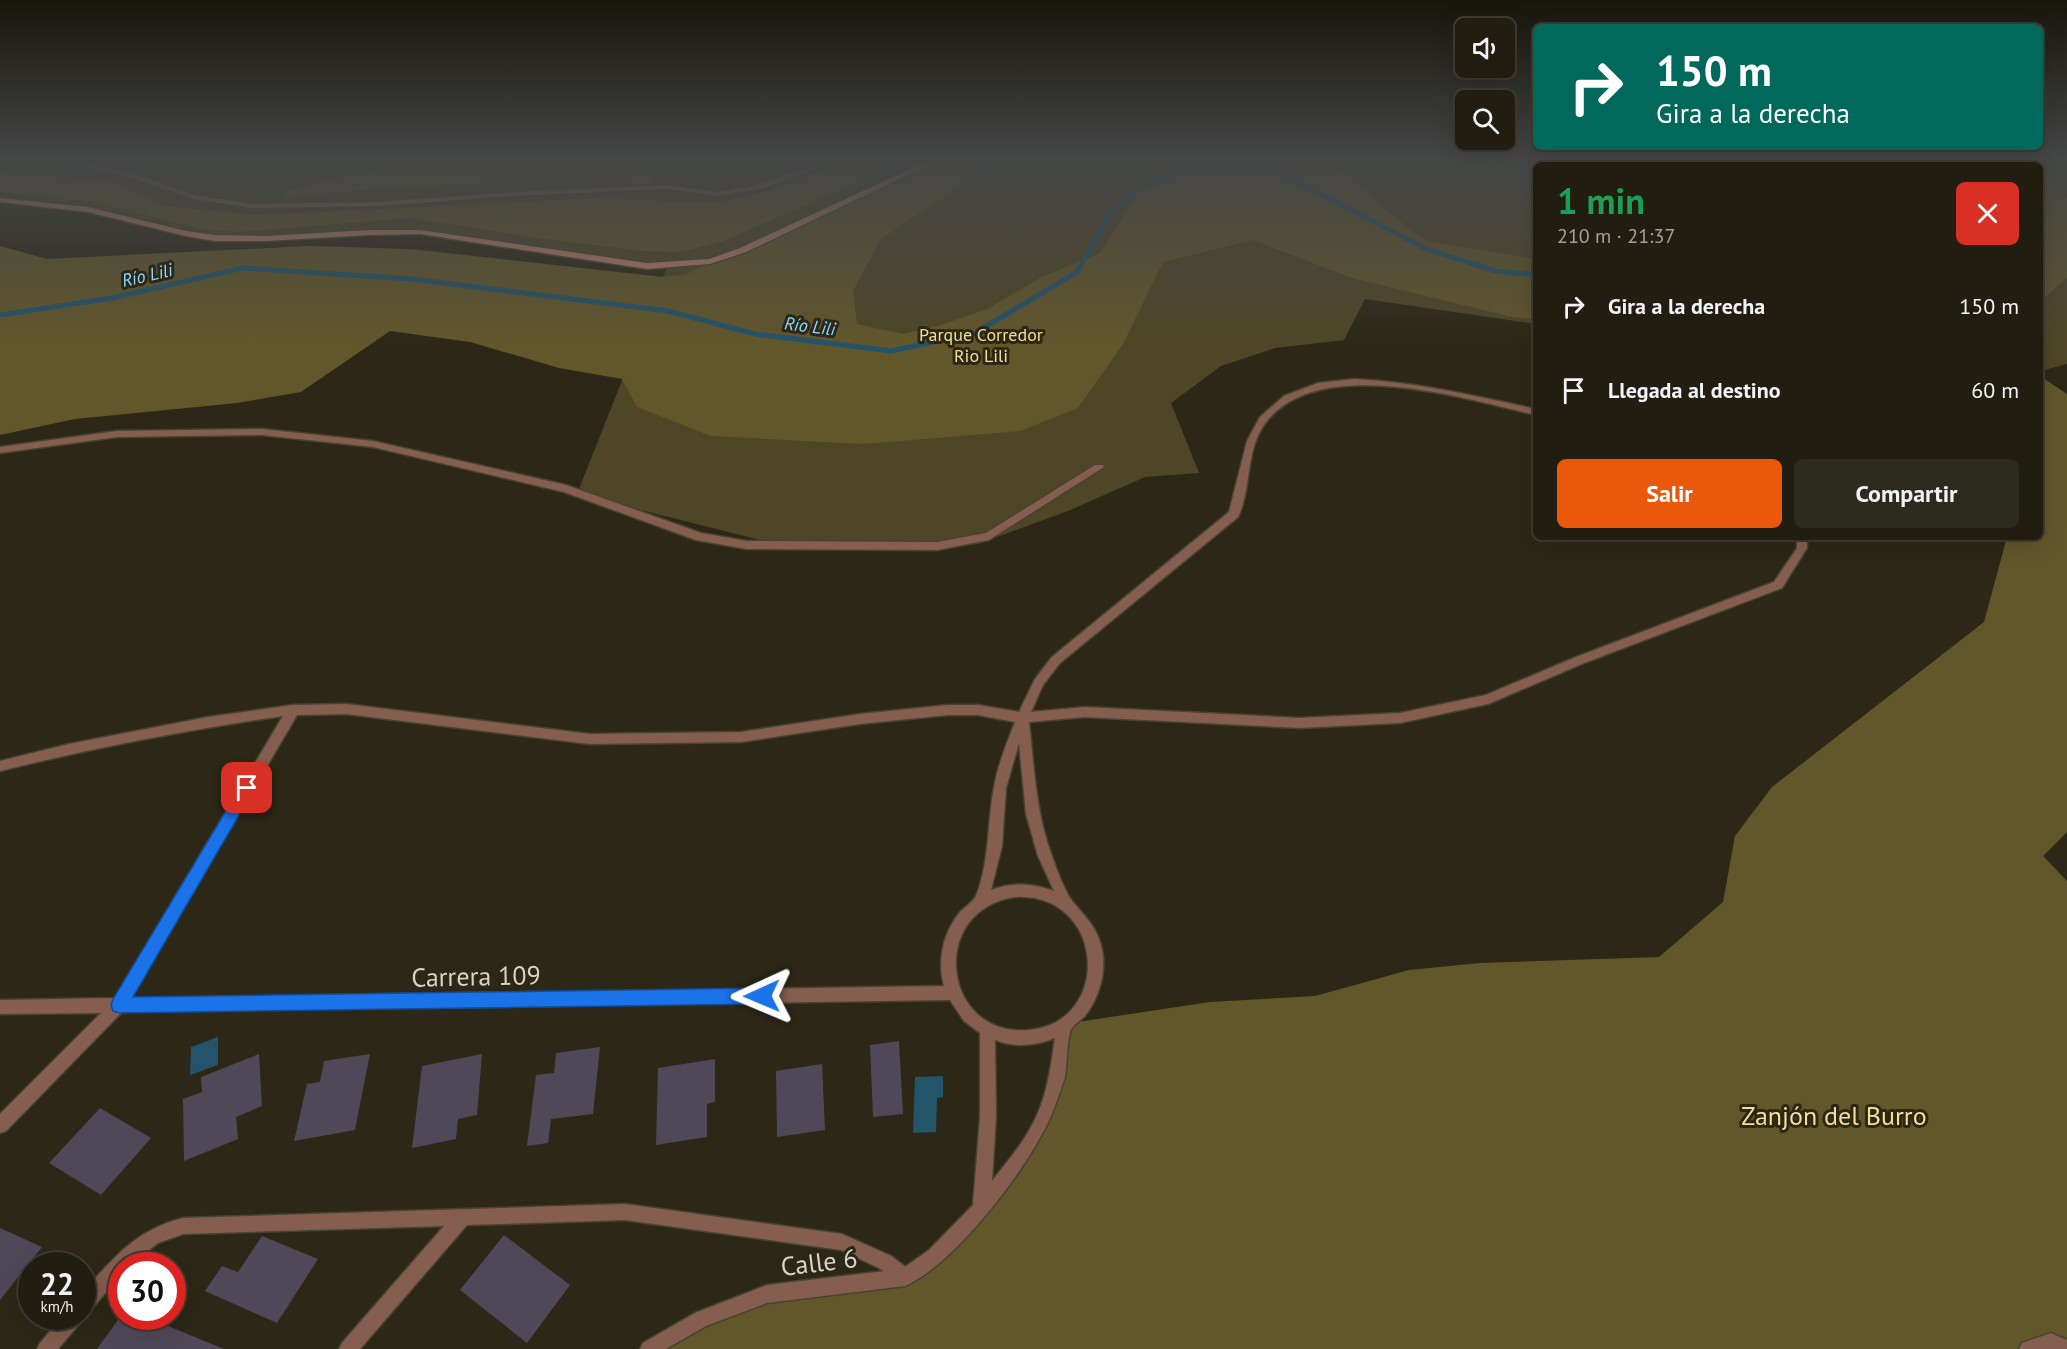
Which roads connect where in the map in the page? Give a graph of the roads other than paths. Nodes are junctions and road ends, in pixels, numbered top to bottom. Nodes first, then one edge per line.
1 (132, 221) edge
2 (805, 221) edge
3 (1533, 411) edge
4 (0, 450) edge
5 (1100, 467) dead end
6 (1802, 540) edge
7 (294, 710) junction
8 (1023, 718) junction
9 (0, 766) edge
10 (981, 903) junction
11 (1067, 905) junction
12 (952, 993) junction
13 (119, 1005) junction
14 (0, 1007) edge
15 (1064, 1024) junction
16 (987, 1028) junction
17 (0, 1125) edge
18 (981, 1208) junction
19 (462, 1218) junction
20 (905, 1277) junction
21 (96, 1291) edge
22 (63, 1330) edge
23 (46, 1349) edge
24 (348, 1349) edge
25 (649, 1349) edge
26 (2028, 1349) edge
27 (2067, 1349) edge

1 - 2 street
3 - 8 street
4 - 5 street
6 - 8 street
7 - 8 street
7 - 9 street
7 - 13 street
8 - 10 street
8 - 11 street
10 - 11 street
10 - 12 street
11 - 15 street
12 - 13 street, Carrera 109
12 - 16 street
13 - 14 street, Carrera 109
13 - 17 street
15 - 16 street
15 - 18 street, Calle 6
16 - 18 street
18 - 20 street, Calle 6
19 - 20 street
19 - 21 street
19 - 24 street
20 - 25 street, Calle 6
22 - 23 street
26 - 27 street

